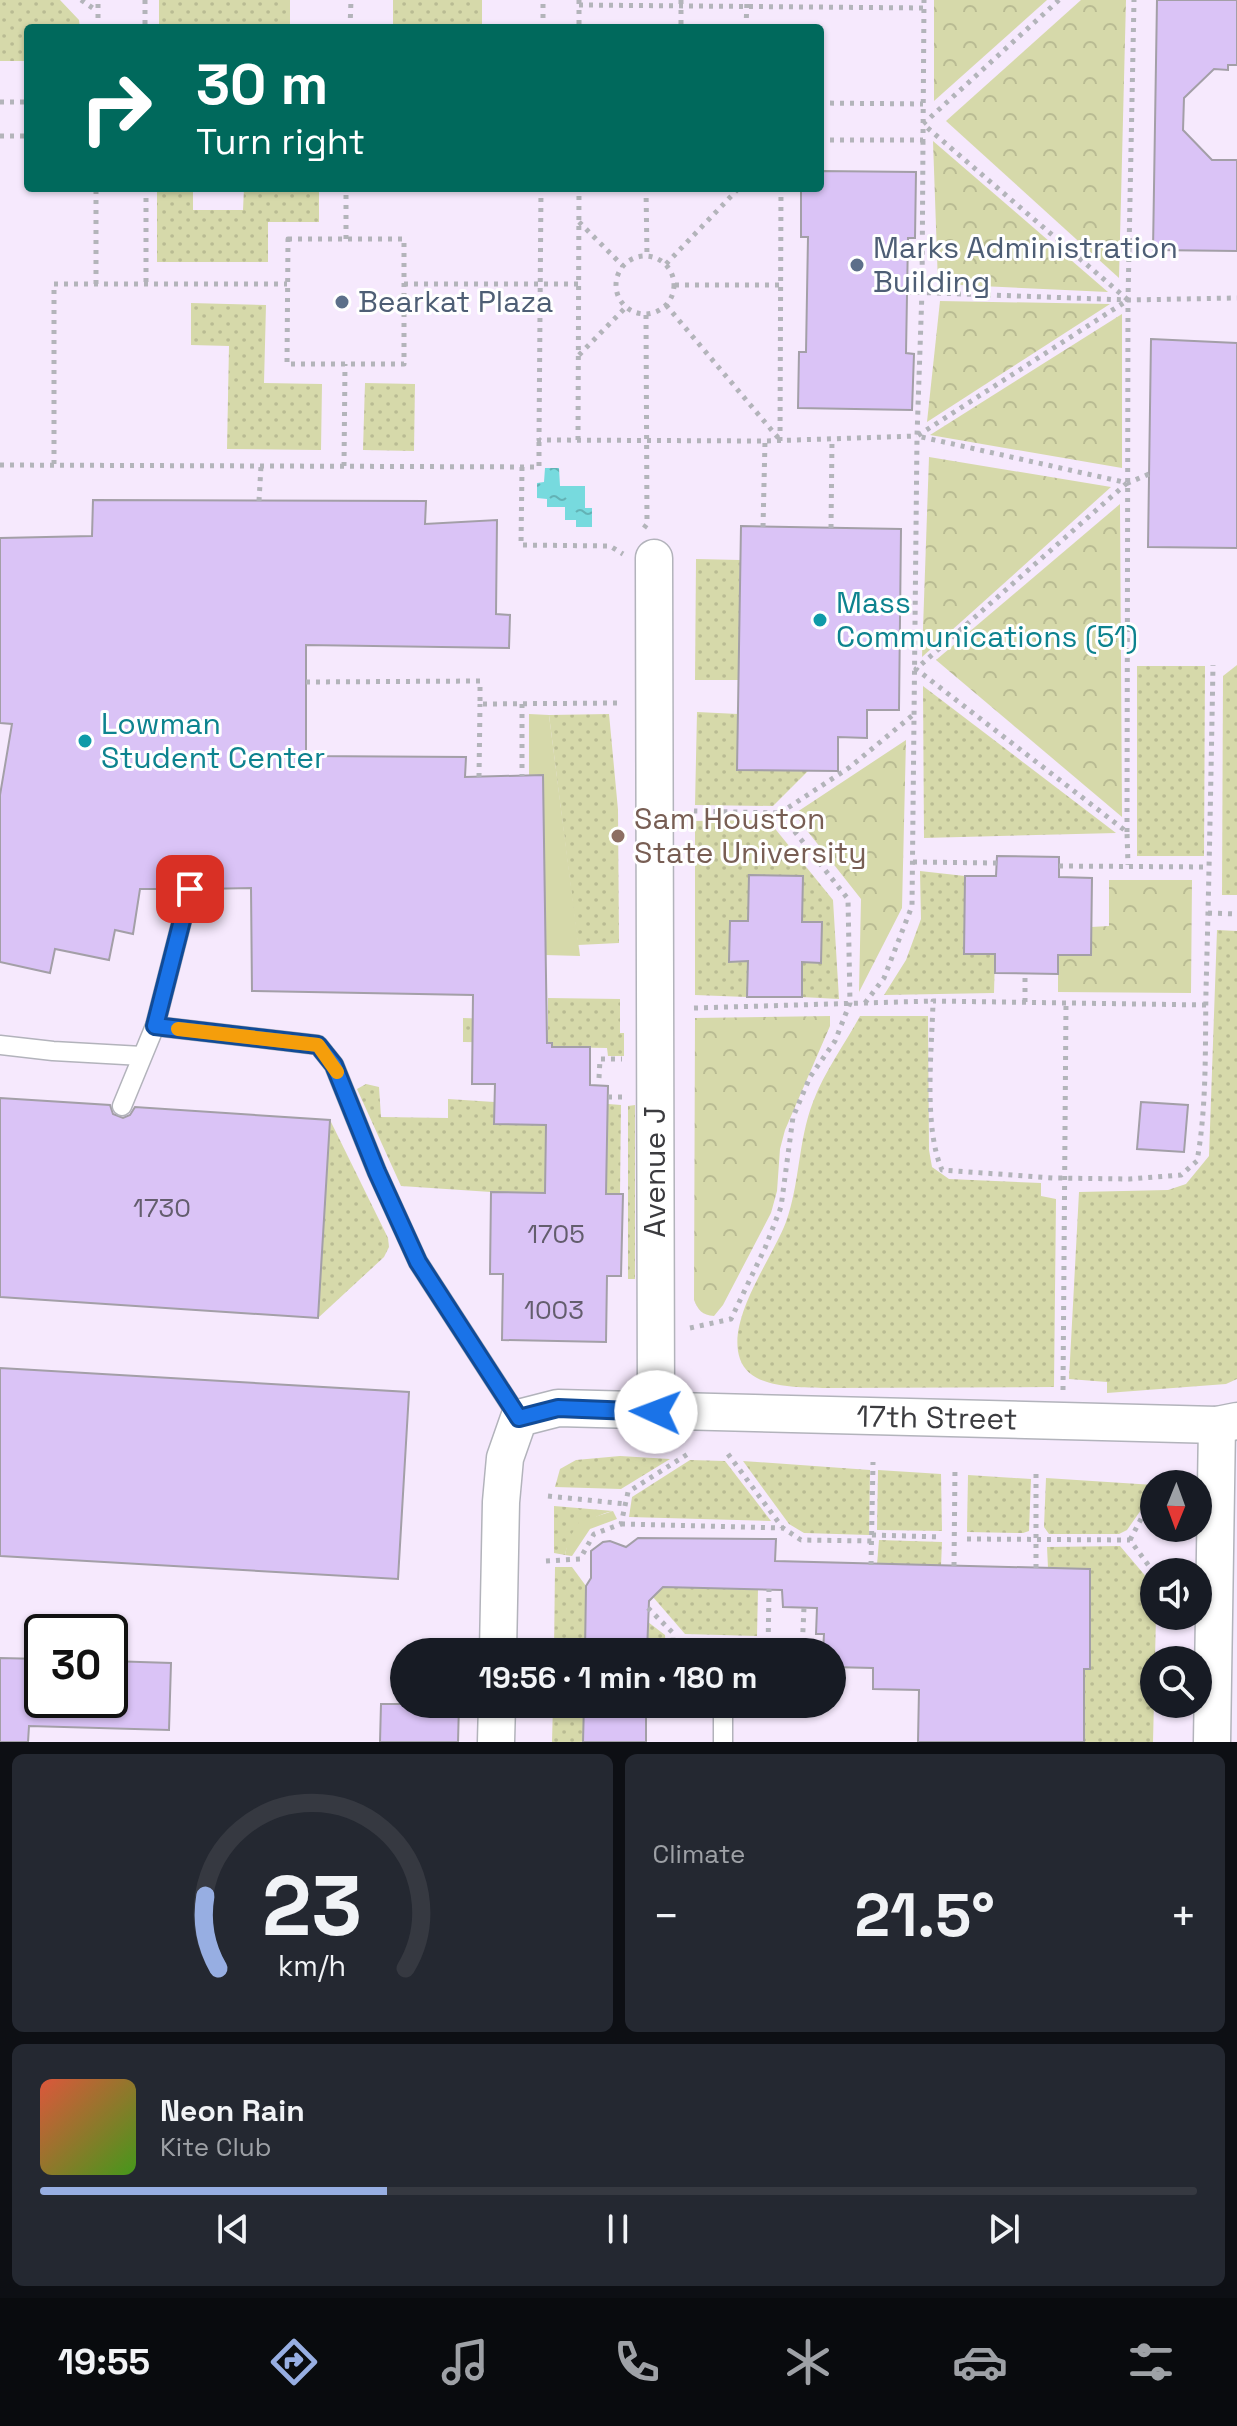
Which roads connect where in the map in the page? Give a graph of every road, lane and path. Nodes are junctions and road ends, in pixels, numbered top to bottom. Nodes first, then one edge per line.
1 (81, 0) edge
2 (98, 0) edge
3 (145, 0) edge
4 (351, 0) edge
5 (543, 0) edge
6 (924, 0) edge
7 (1059, 0) edge
8 (1134, 0) edge
9 (579, 3) edge
10 (681, 3) edge
11 (747, 3) edge
12 (924, 8) junction
13 (98, 11) junction
14 (98, 24) edge
15 (145, 24) edge
16 (350, 24) edge
17 (543, 24) edge
18 (579, 24) edge
19 (681, 24) edge
20 (746, 24) edge
21 (0, 102) edge
22 (24, 102) edge
23 (824, 103) edge
24 (923, 104) junction
25 (923, 124) junction
26 (0, 136) edge
27 (24, 136) edge
28 (824, 140) edge
29 (923, 140) junction
30 (96, 192) edge
31 (146, 192) edge
32 (346, 192) edge
33 (541, 192) edge
34 (579, 192) edge
35 (646, 192) edge
36 (735, 192) edge
37 (781, 192) edge
38 (579, 222) junction
39 (346, 239) junction
40 (647, 256) junction
41 (666, 264) junction
42 (623, 266) junction
43 (96, 284) junction
44 (146, 284) junction
45 (287, 284) junction
46 (404, 284) junction
47 (541, 284) junction
48 (579, 284) junction
49 (675, 285) junction
50 (781, 285) junction
51 (922, 291) junction
52 (907, 292) dead end
53 (1237, 298) edge
54 (1128, 300) junction
55 (666, 305) junction
56 (626, 307) junction
57 (646, 314) junction
58 (579, 355) junction
59 (345, 364) junction
60 (917, 436) junction
61 (539, 440) junction
62 (578, 440) junction
63 (647, 440) junction
64 (832, 440) junction
65 (765, 441) junction
66 (780, 441) junction
67 (54, 464) junction
68 (0, 465) edge
69 (261, 466) junction
70 (344, 466) junction
71 (522, 467) junction
72 (1149, 474) dead end
73 (1128, 483) junction
74 (259, 501) dead end
75 (763, 527) dead end
76 (831, 528) dead end
77 (641, 545) junction
78 (1213, 665) dead end
79 (916, 669) junction
80 (306, 682) dead end
81 (625, 703) dead end
82 (480, 704) junction
83 (522, 704) junction
84 (915, 713) junction
85 (522, 776) dead end
86 (479, 777) dead end
87 (694, 811) dead end
88 (780, 813) junction
89 (1127, 832) junction
90 (913, 862) junction
91 (997, 863) dead end
92 (1128, 865) junction
93 (1059, 866) dead end
94 (1209, 867) junction
95 (190, 889) dead end
96 (1208, 913) junction
97 (1237, 914) edge
98 (1025, 974) dead end
99 (933, 1001) junction
100 (1025, 1002) junction
101 (850, 1003) junction
102 (865, 1003) junction
103 (1066, 1003) junction
104 (1206, 1005) junction
105 (694, 1008) dead end
106 (155, 1026) junction
107 (0, 1045) edge
108 (142, 1056) junction
109 (627, 1059) dead end
110 (599, 1078) dead end
111 (122, 1106) dead end
112 (1065, 1179) junction
113 (685, 1329) dead end
114 (1063, 1399) dead end
115 (656, 1412) junction
116 (519, 1418) junction
117 (1227, 1423) edge
118 (691, 1452) dead end
119 (728, 1454) dead end
120 (873, 1462) dead end
121 (955, 1466) dead end
122 (1036, 1470) dead end
123 (548, 1496) dead end
124 (626, 1504) junction
125 (1140, 1521) edge
126 (621, 1524) junction
127 (783, 1528) junction
128 (941, 1537) dead end
129 (872, 1538) junction
130 (967, 1539) dead end
131 (1036, 1540) junction
132 (1130, 1540) junction
133 (1143, 1558) edge
134 (546, 1561) dead end
135 (871, 1565) dead end
136 (954, 1566) dead end
137 (1036, 1568) dead end
138 (769, 1589) dead end
139 (804, 1607) dead end
140 (648, 1608) dead end
141 (498, 1638) edge
142 (673, 1638) edge
143 (768, 1638) edge
144 (802, 1638) edge
145 (497, 1718) edge
146 (723, 1718) edge
147 (496, 1742) edge
148 (723, 1742) edge
149 (1212, 1742) edge

1 - 13 path
2 - 13 path
3 - 15 path
4 - 16 path
5 - 17 path
6 - 12 path
7 - 25 path
8 - 54 path
9 - 10 path
9 - 18 path
10 - 11 path
10 - 19 path
11 - 12 path
11 - 20 path
12 - 24 path
13 - 14 path
21 - 22 path
23 - 24 path
24 - 25 path
25 - 29 path
25 - 54 path
26 - 27 path
28 - 29 path
29 - 51 path
30 - 43 path
31 - 44 path
32 - 39 path
33 - 47 path
34 - 38 path
35 - 40 path
36 - 41 path
37 - 50 path
38 - 42 path
38 - 48 path
39 - 45 path
39 - 46 path
40 - 41 path
40 - 42 path
41 - 49 path
42 - 56 path
43 - 44 path
43 - 67 path
44 - 45 path
45 - 59 path
46 - 47 path
46 - 59 path
47 - 48 path
47 - 61 path
48 - 58 path
49 - 50 path
49 - 55 path
50 - 66 path
51 - 52 path
51 - 54 path
51 - 60 path
53 - 54 path
54 - 60 path
54 - 73 path
55 - 57 path
55 - 66 path
56 - 57 path
56 - 58 path
57 - 63 path
58 - 62 path
59 - 70 path
60 - 64 path
60 - 73 path
60 - 79 path
61 - 62 path
61 - 71 path
62 - 63 path
63 - 65 path
63 - 77 path
64 - 66 path
64 - 76 path
65 - 66 path
65 - 75 path
67 - 68 path
67 - 69 path
69 - 70 path
69 - 74 path
70 - 71 path
71 - 77 path
72 - 73 path
73 - 79 path
73 - 89 path
77 - 115 street, Avenue J
78 - 94 path
79 - 84 path
79 - 89 path
80 - 82 path
81 - 83 path
82 - 83 path
82 - 86 path
83 - 85 path
84 - 88 path
84 - 90 path
87 - 88 path
88 - 101 path
89 - 92 path
90 - 91 path
90 - 102 path
92 - 93 path
92 - 94 path
94 - 96 path
95 - 106 lane
96 - 97 path
96 - 104 path
98 - 100 path
99 - 100 path
99 - 102 path
99 - 112 path
100 - 103 path
101 - 102 path
101 - 105 path
101 - 113 path
103 - 104 path
103 - 112 path
104 - 112 path
106 - 108 lane
106 - 116 lane
107 - 108 lane
108 - 111 lane
109 - 110 path
112 - 114 path
115 - 116 street
115 - 117 street, 17th Street
116 - 141 street
117 - 149 street
118 - 124 path
119 - 127 path
120 - 129 path
121 - 136 path
122 - 131 path
123 - 124 path
124 - 126 path
125 - 132 path
126 - 127 path
126 - 134 path
127 - 129 path
128 - 129 path
129 - 135 path
130 - 131 path
131 - 132 path
131 - 137 path
132 - 133 path
138 - 143 path
139 - 144 path
140 - 142 path
145 - 147 street
146 - 148 lane

